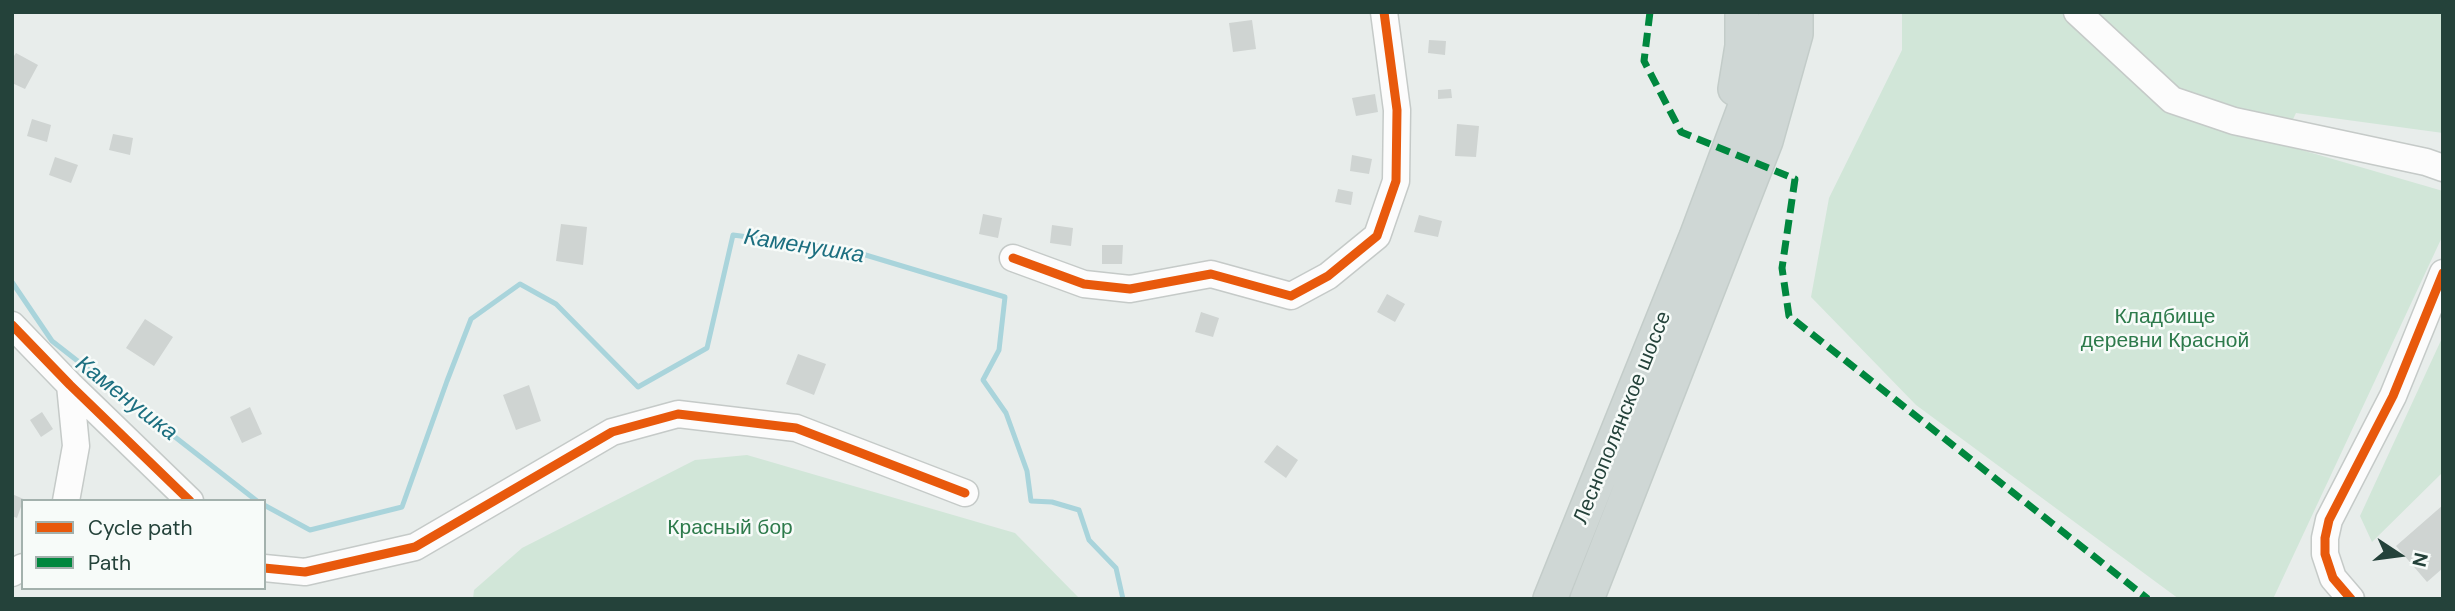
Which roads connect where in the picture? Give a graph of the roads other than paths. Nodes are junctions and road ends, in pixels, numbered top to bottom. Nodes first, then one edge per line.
1 (1384, 12) edge
2 (1742, 12) edge
3 (2077, 12) edge
4 (1792, 18) edge
5 (2443, 168) edge
6 (1696, 237) junction
7 (1013, 258) dead end
8 (2443, 273) edge
9 (12, 325) edge
10 (70, 385) junction
11 (965, 493) dead end
12 (66, 499) edge
13 (188, 499) edge
14 (266, 568) edge
15 (1550, 599) edge
16 (1587, 599) edge
17 (2351, 599) edge

1 - 7 street
2 - 6 main road
3 - 5 street
4 - 6 main road
4 - 16 main road, Леснополянское шоссе
6 - 15 main road, Леснополянское шоссе
8 - 17 street
9 - 10 street
10 - 12 street
10 - 13 street
11 - 14 street

